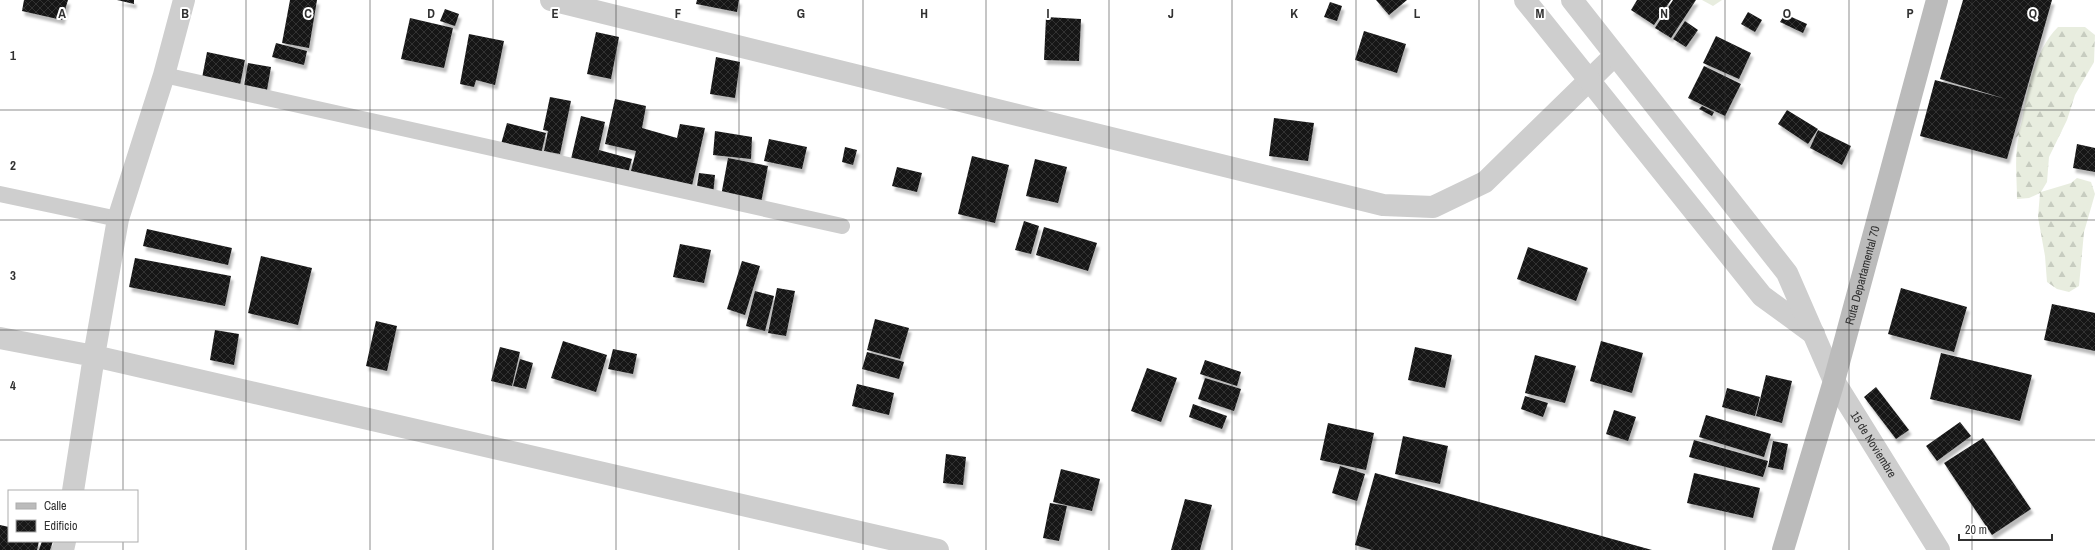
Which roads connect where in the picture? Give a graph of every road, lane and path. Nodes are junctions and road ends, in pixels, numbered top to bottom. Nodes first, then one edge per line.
1 (184, 0) edge
2 (550, 0) edge
3 (1525, 0) edge
4 (1572, 0) edge
5 (1937, 0) edge
6 (1615, 55) junction
7 (164, 74) junction
8 (1589, 79) junction
9 (0, 194) edge
10 (118, 219) junction
11 (842, 226) dead end
12 (1815, 335) junction
13 (0, 338) edge
14 (94, 356) junction
15 (1834, 381) junction
16 (73, 490) edge
17 (938, 550) edge
18 (1783, 550) edge
19 (1939, 550) edge

1 - 7 street
2 - 8 street
3 - 8 street
4 - 6 street, 15 de Noviembre
5 - 15 main road, Ruta Departamental 70
6 - 8 street
6 - 12 street, 15 de Noviembre
7 - 10 street
7 - 11 lane
8 - 12 street
9 - 10 lane
10 - 14 street
12 - 15 street, 15 de Noviembre
13 - 14 street
14 - 16 street
14 - 17 street
15 - 18 main road, Ruta Departamental 70
15 - 19 street, 15 de Noviembre

